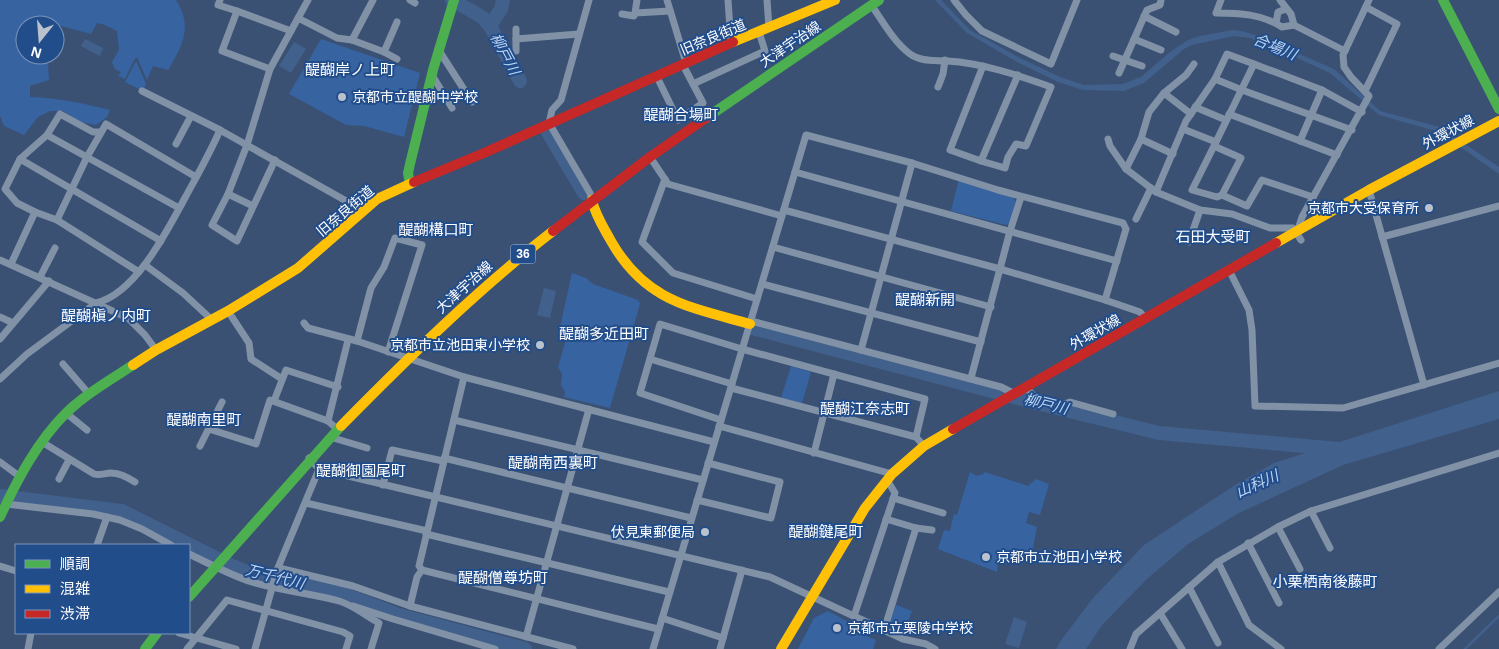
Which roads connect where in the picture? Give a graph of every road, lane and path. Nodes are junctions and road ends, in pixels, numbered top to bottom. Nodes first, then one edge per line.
1 (220, 0) edge
2 (306, 0) edge
3 (373, 0) edge
4 (589, 0) edge
5 (636, 0) edge
6 (667, 0) edge
7 (728, 0) edge
8 (766, 0) edge
9 (835, 0) edge
10 (954, 0) edge
11 (1077, 0) edge
12 (1161, 0) edge
13 (1221, 0) edge
14 (1280, 0) edge
15 (1443, 0) edge
16 (454, 2) edge
17 (873, 2) edge
18 (1367, 4) edge
19 (1286, 9) junction
20 (236, 11) junction
21 (670, 11) junction
22 (635, 13) junction
23 (622, 14) dead end
24 (1144, 16) junction
25 (298, 18) junction
26 (397, 22) dead end
27 (1276, 23) junction
28 (1294, 25) junction
29 (769, 28) junction
30 (516, 29) dead end
31 (290, 31) junction
32 (759, 32) junction
33 (1176, 32) dead end
34 (579, 34) junction
35 (516, 39) junction
36 (1134, 39) junction
37 (352, 40) junction
38 (731, 44) junction
39 (438, 50) junction
40 (516, 50) dead end
41 (1162, 50) dead end
42 (1345, 51) junction
43 (384, 52) junction
44 (1113, 56) dead end
45 (397, 59) dead end
46 (945, 60) junction
47 (1125, 60) junction
48 (685, 64) junction
49 (1194, 64) dead end
50 (1254, 64) junction
51 (983, 66) junction
52 (1142, 66) dead end
53 (270, 69) junction
54 (1119, 73) dead end
55 (432, 75) junction
56 (1018, 75) junction
57 (657, 77) junction
58 (1215, 78) junction
59 (693, 84) junction
60 (938, 87) dead end
61 (1242, 90) junction
62 (1322, 90) junction
63 (142, 91) dead end
64 (1365, 92) junction
65 (1164, 93) junction
66 (472, 102) dead end
67 (452, 108) dead end
68 (1499, 109) edge
69 (1362, 110) junction
70 (1193, 111) junction
71 (1310, 115) junction
72 (192, 116) junction
73 (1228, 117) junction
74 (1499, 121) edge
75 (549, 123) junction
76 (1183, 129) junction
77 (220, 130) junction
78 (1352, 130) junction
79 (101, 132) junction
80 (46, 135) junction
81 (1141, 139) junction
82 (1108, 140) dead end
83 (1300, 141) junction
84 (176, 144) dead end
85 (1215, 144) junction
86 (247, 145) junction
87 (1172, 154) junction
88 (1337, 156) junction
89 (88, 157) junction
90 (650, 157) junction
91 (20, 158) junction
92 (275, 160) junction
93 (981, 161) junction
94 (912, 163) junction
95 (1126, 170) junction
96 (795, 172) junction
97 (196, 177) junction
98 (666, 180) junction
99 (410, 184) junction
100 (72, 188) junction
101 (1153, 190) junction
102 (1369, 190) junction
103 (228, 194) junction
104 (1222, 195) junction
105 (1022, 197) junction
106 (1314, 198) junction
107 (592, 200) junction
108 (902, 202) junction
109 (253, 206) junction
110 (1499, 206) edge
111 (179, 208) junction
112 (364, 210) junction
113 (1200, 210) junction
114 (35, 212) junction
115 (783, 213) junction
116 (1136, 218) dead end
117 (57, 220) junction
118 (1010, 231) junction
119 (1298, 236) junction
120 (1382, 237) junction
121 (891, 240) junction
122 (161, 241) junction
123 (1189, 242) dead end
124 (773, 247) junction
125 (54, 248) dead end
126 (0, 260) edge
127 (1117, 261) junction
128 (11, 264) junction
129 (144, 265) junction
130 (1000, 269) junction
131 (1229, 270) junction
132 (139, 272) junction
133 (40, 277) junction
134 (881, 277) junction
135 (49, 281) junction
136 (762, 284) junction
137 (757, 299) junction
138 (1105, 300) junction
139 (96, 303) junction
140 (991, 306) junction
141 (228, 311) junction
142 (872, 313) junction
143 (0, 317) edge
144 (212, 319) junction
145 (1146, 319) junction
146 (13, 323) junction
147 (304, 323) dead end
148 (750, 323) junction
149 (0, 339) edge
150 (348, 340) junction
151 (357, 341) junction
152 (981, 342) junction
153 (742, 349) junction
154 (156, 350) junction
155 (861, 350) junction
156 (388, 352) junction
157 (407, 359) junction
158 (650, 359) junction
159 (1499, 363) edge
160 (63, 364) dead end
161 (834, 374) junction
162 (464, 377) junction
163 (282, 378) junction
164 (971, 378) junction
165 (0, 379) edge
166 (1424, 385) junction
167 (731, 386) junction
168 (338, 388) junction
169 (1026, 388) junction
170 (89, 394) junction
171 (1014, 394) junction
172 (274, 401) junction
173 (222, 402) dead end
174 (589, 409) junction
175 (66, 413) junction
176 (825, 413) junction
177 (1113, 414) dead end
178 (454, 420) junction
179 (328, 422) junction
180 (720, 423) junction
181 (209, 429) junction
182 (87, 430) dead end
183 (333, 433) junction
184 (916, 437) junction
185 (42, 442) junction
186 (714, 442) junction
187 (200, 446) dead end
188 (924, 446) junction
189 (366, 448) dead end
190 (578, 449) junction
191 (814, 453) junction
192 (1499, 453) edge
193 (309, 458) junction
194 (69, 460) junction
195 (444, 460) junction
196 (0, 462) edge
197 (708, 463) junction
198 (319, 469) junction
199 (20, 476) junction
200 (889, 477) junction
201 (59, 479) dead end
202 (703, 480) junction
203 (135, 482) dead end
204 (384, 485) junction
205 (567, 488) junction
206 (435, 497) junction
207 (893, 498) junction
208 (8, 499) junction
209 (697, 500) junction
210 (306, 503) junction
211 (1311, 511) junction
212 (944, 512) dead end
213 (107, 517) junction
214 (0, 518) edge
215 (692, 518) junction
216 (886, 519) junction
217 (557, 525) junction
218 (1278, 527) junction
219 (916, 528) junction
220 (932, 530) dead end
221 (427, 533) junction
222 (1248, 543) junction
223 (97, 544) edge
224 (169, 544) edge
225 (1330, 548) dead end
226 (190, 554) edge
227 (681, 554) junction
228 (219, 562) junction
229 (1218, 562) junction
230 (547, 563) junction
231 (0, 566) edge
232 (278, 569) junction
233 (1300, 569) dead end
234 (422, 570) junction
235 (742, 570) junction
236 (15, 571) edge
237 (273, 586) junction
238 (1189, 587) junction
239 (669, 592) junction
240 (1499, 592) edge
241 (190, 595) edge
242 (813, 597) junction
243 (537, 599) junction
244 (1279, 603) dead end
245 (351, 606) junction
246 (410, 606) junction
247 (265, 611) junction
248 (1160, 613) junction
249 (854, 616) junction
250 (662, 618) junction
251 (658, 629) junction
252 (884, 630) junction
253 (31, 634) edge
254 (156, 634) edge
255 (182, 634) edge
256 (526, 637) junction
257 (196, 638) junction
258 (724, 638) junction
259 (1218, 643) dead end
260 (28, 649) edge
261 (145, 649) edge
262 (187, 649) edge
263 (236, 649) edge
264 (255, 649) edge
265 (346, 649) edge
266 (371, 649) edge
267 (495, 649) edge
268 (573, 649) edge
269 (653, 649) edge
270 (720, 649) edge
271 (781, 649) edge
272 (935, 649) edge
273 (1130, 649) edge
274 (1182, 649) edge
275 (1281, 649) edge
276 (1440, 649) edge

1 - 20 street
2 - 25 street
3 - 37 street
4 - 34 street
5 - 22 street
6 - 21 street
7 - 38 street
8 - 29 street
9 - 29 street, 旧奈良街道
10 - 11 street
12 - 24 street
13 - 27 street
14 - 19 street
15 - 68 street
16 - 39 street
17 - 46 street
17 - 90 street, 大津宇治線 / 36
18 - 42 street
18 - 64 street
19 - 27 street
19 - 28 street
20 - 31 street
20 - 53 street
21 - 22 street
21 - 48 street
22 - 23 street
24 - 33 street
24 - 36 street
25 - 31 street
25 - 37 street
26 - 43 street
27 - 28 street
28 - 42 street
29 - 32 street, 旧奈良街道
30 - 35 street
31 - 53 street
32 - 38 street, 旧奈良街道
32 - 59 street
34 - 35 street
34 - 75 street
35 - 40 street
36 - 41 street
36 - 47 street
37 - 43 street
38 - 48 street, 旧奈良街道
39 - 55 street
39 - 66 street
42 - 64 street
43 - 45 street
44 - 47 street
46 - 51 street
46 - 60 street
47 - 52 street
47 - 54 street
48 - 57 street, 旧奈良街道
48 - 59 street
49 - 65 street
50 - 58 street
50 - 61 street
50 - 62 street
51 - 56 street
51 - 93 street
53 - 86 street
55 - 67 street
55 - 99 street
56 - 93 street
56 - 93 street
57 - 59 street
57 - 75 street, 旧奈良街道
58 - 61 street
58 - 70 street
61 - 71 street
61 - 73 street
62 - 69 street
62 - 71 street
63 - 72 street
64 - 69 street
65 - 70 street
65 - 81 street
69 - 78 street
70 - 73 street
70 - 76 street
71 - 78 street
71 - 83 street
72 - 77 street
72 - 84 street
73 - 83 street
73 - 85 street
74 - 102 street, 外環状線
75 - 99 street, 旧奈良街道
75 - 107 street
76 - 85 street
76 - 87 street
77 - 86 street
77 - 97 street
78 - 88 street
79 - 80 street
79 - 89 street
79 - 97 street
80 - 89 street
80 - 91 street
81 - 87 street
81 - 95 street
82 - 95 street
83 - 88 street
85 - 104 street
85 - 104 street
86 - 92 street
86 - 103 street
87 - 101 street
88 - 106 street
89 - 100 street
89 - 111 street
90 - 98 street
90 - 107 street, 大津宇治線 / 36
91 - 100 street
91 - 114 street
92 - 109 street
92 - 112 street
94 - 96 street
94 - 105 street
94 - 108 street
95 - 101 street
96 - 108 street
96 - 115 street
97 - 111 street
98 - 115 street
98 - 137 street
99 - 112 street, 旧奈良街道
100 - 117 street
100 - 122 street
101 - 113 street
101 - 116 street
102 - 119 street, 外環状線
102 - 120 street
103 - 109 street
103 - 109 street
104 - 106 street
105 - 118 street
105 - 127 street
106 - 119 street
107 - 148 street
107 - 157 street, 大津宇治線 / 36
108 - 118 street
108 - 121 street
110 - 120 street
111 - 122 street
112 - 141 street, 旧奈良街道
113 - 119 street
113 - 123 street
114 - 117 street
114 - 128 street
115 - 121 street
115 - 124 street
117 - 132 street
118 - 127 street
118 - 130 street
119 - 131 street, 外環状線
120 - 166 street
121 - 130 street
121 - 134 street
122 - 129 street
124 - 134 street
124 - 136 street
125 - 133 street
126 - 128 street
127 - 138 street
128 - 133 street
129 - 132 street
129 - 144 street
130 - 138 street
130 - 140 street
131 - 145 street, 外環状線
131 - 166 street
132 - 139 street
133 - 135 street
134 - 140 street
134 - 142 street
135 - 139 street
135 - 146 street
136 - 137 street
136 - 142 street
137 - 148 street
138 - 145 street
139 - 154 street
139 - 165 street
140 - 152 street
141 - 144 street, 旧奈良街道
141 - 163 street
142 - 152 street
142 - 155 street
143 - 146 street
144 - 154 street, 旧奈良街道
145 - 169 street, 外環状線
146 - 149 street
147 - 150 street
148 - 153 street
148 - 155 street
150 - 151 street
150 - 168 street
151 - 156 street
151 - 156 street
152 - 164 street
153 - 158 street
153 - 161 street
153 - 167 street
154 - 170 street, 旧奈良街道
155 - 164 street
156 - 157 street
157 - 162 street
157 - 183 street, 大津宇治線 / 36
158 - 167 street
158 - 180 street
159 - 166 street
160 - 170 street
161 - 176 street
161 - 184 street
162 - 174 street
162 - 178 street
163 - 168 street
163 - 172 street
164 - 171 street
167 - 176 street
167 - 180 street
168 - 179 street
169 - 171 street, 外環状線
169 - 177 street
170 - 175 street, 旧奈良街道
171 - 188 street, 外環状線
172 - 179 street
172 - 181 street
173 - 181 street
174 - 186 street
174 - 190 street
175 - 182 street
175 - 185 street, 旧奈良街道
176 - 184 street
176 - 191 street
178 - 190 street
178 - 195 street
179 - 183 street
180 - 186 street
180 - 191 street
181 - 187 street
183 - 189 street
183 - 193 street, 大津宇治線 / 36
184 - 188 street
185 - 194 street
185 - 199 street, 旧奈良街道
186 - 197 street
188 - 200 street, 外環状線
190 - 202 street
190 - 205 street
191 - 200 street
192 - 211 street
193 - 198 street
193 - 228 street, 大津宇治線 / 36
194 - 201 street
194 - 203 street
195 - 204 street
195 - 205 street
195 - 206 street
196 - 199 street
197 - 202 street
197 - 209 street
198 - 204 street
198 - 210 street
199 - 208 street, 旧奈良街道
200 - 207 street
200 - 242 street, 外環状線
202 - 209 street
204 - 206 street
205 - 215 street
205 - 217 street
206 - 217 street
206 - 221 street
207 - 212 street
207 - 216 street
208 - 213 street
208 - 214 street, 旧奈良街道
209 - 215 street
210 - 221 street
210 - 232 street
211 - 218 street
211 - 225 street
213 - 223 street
213 - 224 street
215 - 227 street
216 - 219 street
216 - 249 street
217 - 227 street
217 - 230 street
218 - 222 street
218 - 233 street
219 - 220 street
219 - 252 street
221 - 230 street
221 - 234 street
222 - 229 street
222 - 244 street
226 - 228 street
227 - 235 street
227 - 239 street
228 - 237 street
228 - 241 street, 大津宇治線 / 36
229 - 238 street
229 - 275 street
230 - 239 street
230 - 243 street
231 - 236 street
232 - 237 street
232 - 246 street
234 - 243 street
234 - 246 street
235 - 242 street
235 - 258 street
237 - 245 street
237 - 247 street
238 - 248 street
238 - 259 street
239 - 250 street
240 - 276 street
242 - 249 street
242 - 271 street, 外環状線
243 - 251 street
243 - 256 street
245 - 266 street
245 - 267 street
246 - 256 street
247 - 257 street
247 - 264 street
247 - 265 street
248 - 273 street
248 - 274 street
249 - 252 street
250 - 251 street
250 - 258 street
251 - 269 street
252 - 272 street
253 - 260 street
254 - 261 street
255 - 257 street
256 - 268 street
257 - 262 street
257 - 263 street
258 - 270 street

